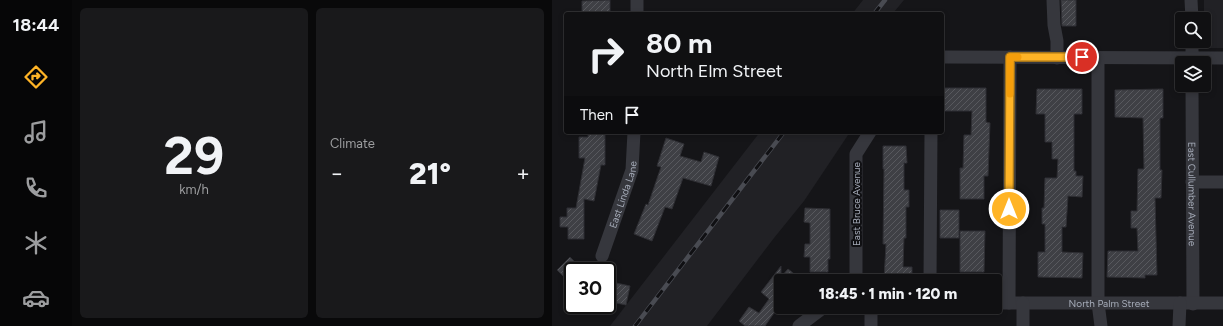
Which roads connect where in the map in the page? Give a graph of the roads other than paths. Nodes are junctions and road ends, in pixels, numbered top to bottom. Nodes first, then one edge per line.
1 (637, 0) edge
2 (1053, 0) edge
3 (1192, 0) edge
4 (637, 12) edge
5 (1192, 12) edge
6 (944, 57) edge
7 (1010, 57) junction
8 (1057, 58) junction
9 (1098, 58) junction
10 (1223, 58) edge
11 (1211, 59) edge
12 (1175, 60) edge
13 (1192, 92) edge
14 (634, 134) edge
15 (869, 134) edge
16 (931, 134) edge
17 (1192, 182) junction
18 (1223, 182) edge
19 (602, 256) dead end
20 (856, 274) edge
21 (930, 274) edge
22 (1002, 303) edge
23 (1009, 303) junction
24 (1023, 303) junction
25 (1098, 303) junction
26 (1186, 303) junction
27 (1223, 304) edge
28 (815, 314) edge
29 (871, 314) edge
30 (799, 326) edge
31 (871, 326) edge
32 (1023, 326) edge
33 (1101, 326) edge
34 (1180, 326) edge

1 - 4 street
2 - 8 street
3 - 5 street
6 - 7 street
7 - 8 street
7 - 23 street
8 - 9 street
9 - 12 street
9 - 25 street
10 - 11 street
13 - 17 street, East Cullumber Avenue
14 - 19 street, East Linda Lane
15 - 20 street, East Bruce Avenue
16 - 21 street
17 - 18 street
17 - 26 street, East Cullumber Avenue
22 - 23 street, North Palm Street
23 - 24 street, North Palm Street
24 - 25 street, North Palm Street
24 - 32 street
25 - 26 street, North Palm Street
25 - 33 street
26 - 27 street, North Palm Street
26 - 34 street, East Cullumber Avenue
28 - 30 street
29 - 31 street

